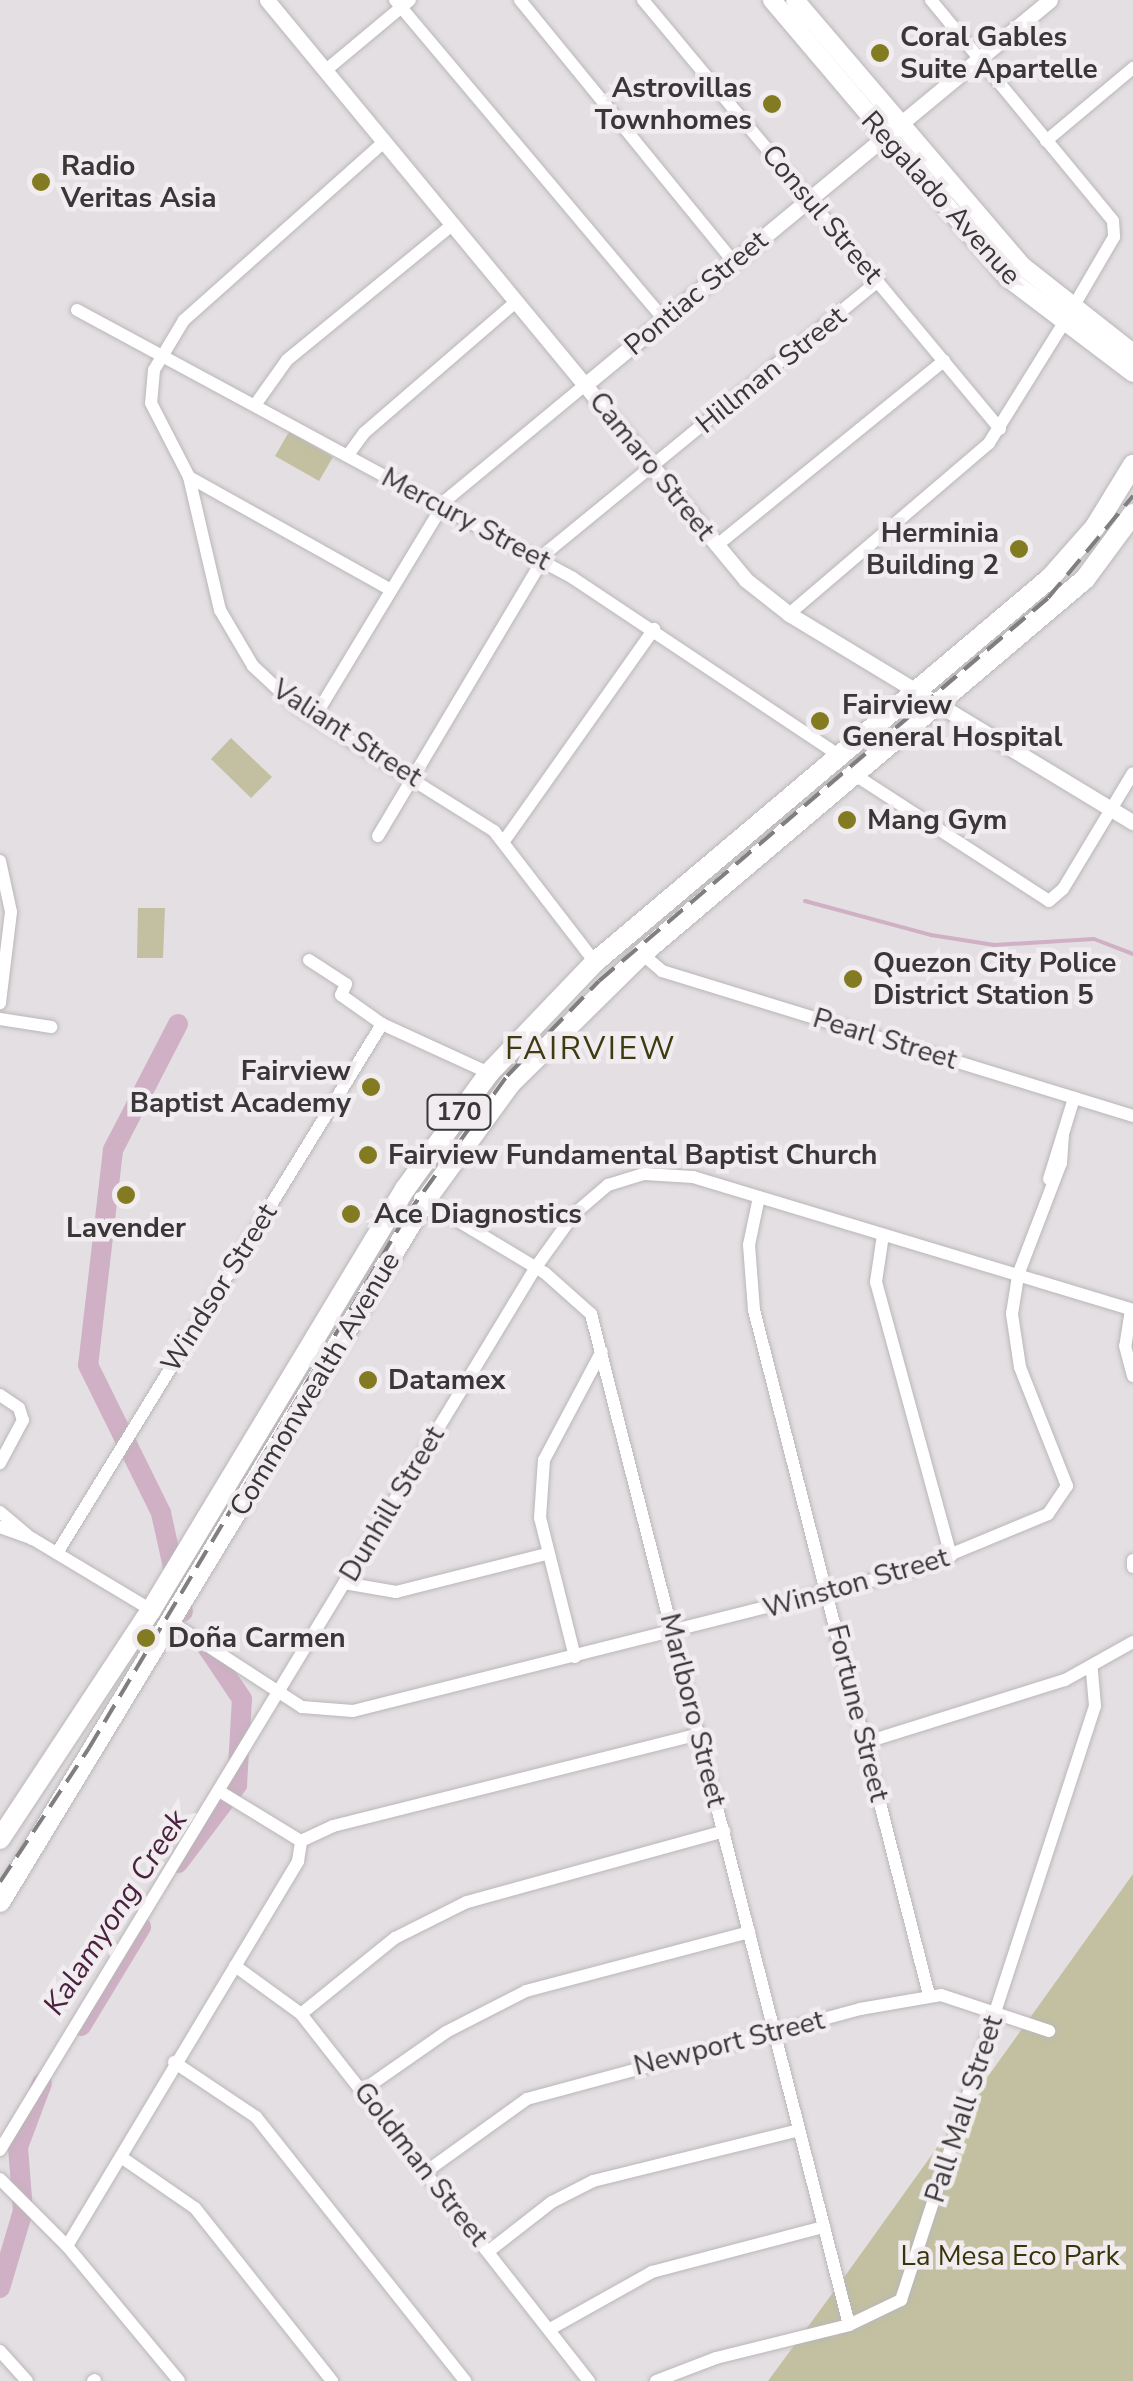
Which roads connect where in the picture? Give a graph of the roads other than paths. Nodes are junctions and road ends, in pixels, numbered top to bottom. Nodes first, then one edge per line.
1 (267, 0) edge
2 (520, 0) edge
3 (643, 0) edge
4 (772, 0) edge
5 (794, 0) edge
6 (931, 0) edge
7 (1050, 0) edge
8 (402, 2) edge
9 (979, 59) junction
10 (1133, 68) edge
11 (326, 70) junction
12 (891, 132) junction
13 (385, 141) junction
14 (1046, 141) junction
15 (810, 199) junction
16 (454, 224) junction
17 (734, 262) junction
18 (878, 282) junction
19 (517, 300) junction
20 (77, 310) dead end
21 (1067, 316) junction
22 (664, 320) junction
23 (1133, 354) edge
24 (161, 355) junction
25 (944, 362) junction
26 (1133, 373) edge
27 (586, 384) junction
28 (255, 406) junction
29 (1000, 430) junction
30 (348, 455) junction
31 (1133, 465) edge
32 (653, 466) junction
33 (189, 478) junction
34 (441, 508) junction
35 (1133, 514) edge
36 (1087, 538) junction
37 (716, 546) junction
38 (1106, 555) junction
39 (542, 560) junction
40 (391, 590) junction
41 (789, 614) junction
42 (654, 629) junction
43 (915, 691) junction
44 (939, 705) junction
45 (314, 718) junction
46 (838, 755) junction
47 (1133, 773) edge
48 (855, 775) junction
49 (413, 777) junction
50 (1112, 809) junction
51 (1133, 822) edge
52 (378, 836) dead end
53 (504, 840) junction
54 (0, 861) edge
55 (642, 954) junction
56 (309, 960) dead end
57 (595, 962) junction
58 (0, 1003) edge
59 (0, 1019) edge
60 (382, 1024) junction
61 (51, 1026) dead end
62 (489, 1074) junction
63 (1074, 1098) junction
64 (1133, 1116) edge
65 (405, 1189) junction
66 (760, 1198) junction
67 (425, 1201) junction
68 (882, 1235) junction
69 (536, 1267) junction
70 (1018, 1275) junction
71 (1132, 1310) edge
72 (602, 1351) junction
73 (1133, 1376) edge
74 (0, 1396) edge
75 (0, 1463) edge
76 (0, 1512) edge
77 (0, 1527) edge
78 (32, 1539) junction
79 (57, 1553) junction
80 (546, 1554) junction
81 (951, 1556) junction
82 (344, 1583) junction
83 (829, 1593) junction
84 (151, 1610) junction
85 (171, 1622) junction
86 (673, 1634) junction
87 (1133, 1642) edge
88 (575, 1657) junction
89 (1092, 1670) junction
90 (284, 1692) junction
91 (699, 1734) junction
92 (867, 1742) junction
93 (219, 1790) junction
94 (724, 1831) junction
95 (0, 1839) edge
96 (301, 1841) junction
97 (0, 1902) edge
98 (749, 1932) junction
99 (234, 1966) junction
100 (929, 1995) junction
101 (997, 2009) junction
102 (302, 2014) junction
103 (774, 2031) junction
104 (1049, 2031) dead end
105 (174, 2062) junction
106 (363, 2090) junction
107 (800, 2130) junction
108 (0, 2150) edge
109 (121, 2156) junction
110 (427, 2171) junction
111 (0, 2178) edge
112 (824, 2227) junction
113 (67, 2246) junction
114 (489, 2251) junction
115 (849, 2325) junction
116 (550, 2329) junction
117 (0, 2351) edge
118 (26, 2381) edge
119 (179, 2381) edge
120 (332, 2381) edge
121 (464, 2381) edge
122 (589, 2381) edge
123 (656, 2381) edge

1 - 11 street, Camaro Street
2 - 17 street
3 - 15 street, Consul Street
4 - 12 main road, Regalado Avenue
5 - 12 main road, Regalado Avenue
6 - 9 street
7 - 9 street, Pontiac Street
8 - 11 street
8 - 22 street
9 - 12 street, Pontiac Street
9 - 14 street
10 - 14 street
11 - 13 street, Camaro Street
12 - 15 street, Pontiac Street
12 - 21 main road, Regalado Avenue
13 - 16 street, Camaro Street
13 - 24 street, Valiant Street
14 - 21 street
15 - 17 street, Pontiac Street
15 - 18 street, Consul Street
16 - 19 street, Camaro Street
16 - 28 street
17 - 22 street, Pontiac Street
18 - 25 street, Consul Street
18 - 32 street, Hillman Street
19 - 27 street, Camaro Street
19 - 30 street
20 - 24 street, Mercury Street
21 - 23 main road, Regalado Avenue
21 - 26 main road, Regalado Avenue
21 - 29 street
22 - 27 street, Pontiac Street
24 - 28 street, Mercury Street
24 - 33 street, Valiant Street
25 - 29 street, Consul Street
25 - 37 street
27 - 32 street, Camaro Street
27 - 34 street, Pontiac Street
28 - 30 street, Mercury Street
29 - 41 street
30 - 34 street, Mercury Street
31 - 36 main road, Commonwealth Avenue / 170
32 - 37 street, Camaro Street
32 - 39 street, Hillman Street
33 - 40 street
33 - 45 street, Valiant Street
34 - 39 street, Mercury Street
34 - 40 street, Pontiac Street
35 - 38 main road, Commonwealth Avenue / 170
36 - 38 main road
36 - 43 main road, Commonwealth Avenue / 170
37 - 41 street, Camaro Street
38 - 44 main road, Commonwealth Avenue / 170
39 - 42 street, Mercury Street
39 - 49 street, Hillman Street
40 - 45 street, Pontiac Street
41 - 43 street, Camaro Street
42 - 46 street, Mercury Street
42 - 53 street
43 - 44 street, Camaro Street
43 - 46 main road, Commonwealth Avenue / 170
44 - 48 main road, Commonwealth Avenue / 170
44 - 50 street, Camaro Street
45 - 49 street, Valiant Street
46 - 57 main road, Commonwealth Avenue / 170
47 - 50 street
48 - 50 street
48 - 55 main road, Commonwealth Avenue / 170
49 - 52 street, Hillman Street
49 - 53 street, Valiant Street
50 - 51 street, Camaro Street
53 - 57 street, Valiant Street
54 - 58 street
55 - 63 street, Pearl Street
55 - 67 main road, Commonwealth Avenue / 170
56 - 60 street
57 - 62 main road, Commonwealth Avenue / 170
59 - 61 street
60 - 62 street
60 - 79 street, Windsor Street
62 - 65 main road, Commonwealth Avenue / 170
63 - 64 street, Pearl Street
63 - 70 street, Winston Street
65 - 67 street, Marlboro Street
65 - 84 main road, Commonwealth Avenue / 170
66 - 68 street, Dunhill Street
66 - 69 street, Dunhill Street
66 - 83 street, Fortune Street
67 - 69 street, Marlboro Street
67 - 85 main road, Commonwealth Avenue / 170
68 - 70 street, Dunhill Street
68 - 81 street
69 - 72 street, Marlboro Street
69 - 82 street, Dunhill Street
70 - 71 street, Dunhill Street
70 - 81 street, Winston Street
71 - 73 street
72 - 80 street
72 - 86 street, Marlboro Street
74 - 75 street
76 - 78 street
77 - 78 street
78 - 79 street
79 - 84 street
80 - 82 street
80 - 88 street
81 - 83 street, Winston Street
82 - 90 street, Dunhill Street
83 - 86 street, Winston Street
83 - 92 street, Fortune Street
84 - 95 main road, Commonwealth Avenue / 170
85 - 90 street, Winston Street
85 - 97 main road, Commonwealth Avenue / 170
86 - 88 street, Winston Street
86 - 91 street, Marlboro Street
87 - 89 street
88 - 90 street, Winston Street
89 - 92 street
89 - 101 street, Pall Mall Street
90 - 93 street, Dunhill Street
91 - 94 street, Marlboro Street
91 - 96 street
92 - 100 street, Fortune Street
93 - 96 street
93 - 108 street, Dunhill Street
94 - 98 street, Marlboro Street
94 - 102 street
96 - 99 street
98 - 103 street, Marlboro Street
98 - 106 street
99 - 102 street, Goldman Street
99 - 105 street
100 - 101 street, Newport Street
100 - 103 street, Newport Street
101 - 104 street, Newport Street
101 - 115 street, Pall Mall Street
102 - 106 street, Goldman Street
103 - 107 street, Marlboro Street
103 - 110 street, Newport Street
105 - 109 street
105 - 121 street
106 - 110 street, Goldman Street
107 - 112 street, Marlboro Street
107 - 114 street
109 - 113 street
109 - 120 street
110 - 114 street, Goldman Street
111 - 113 street
112 - 115 street, Marlboro Street
112 - 116 street
113 - 119 street
114 - 116 street, Goldman Street
115 - 123 street, Pall Mall Street
116 - 122 street, Goldman Street
117 - 118 street

